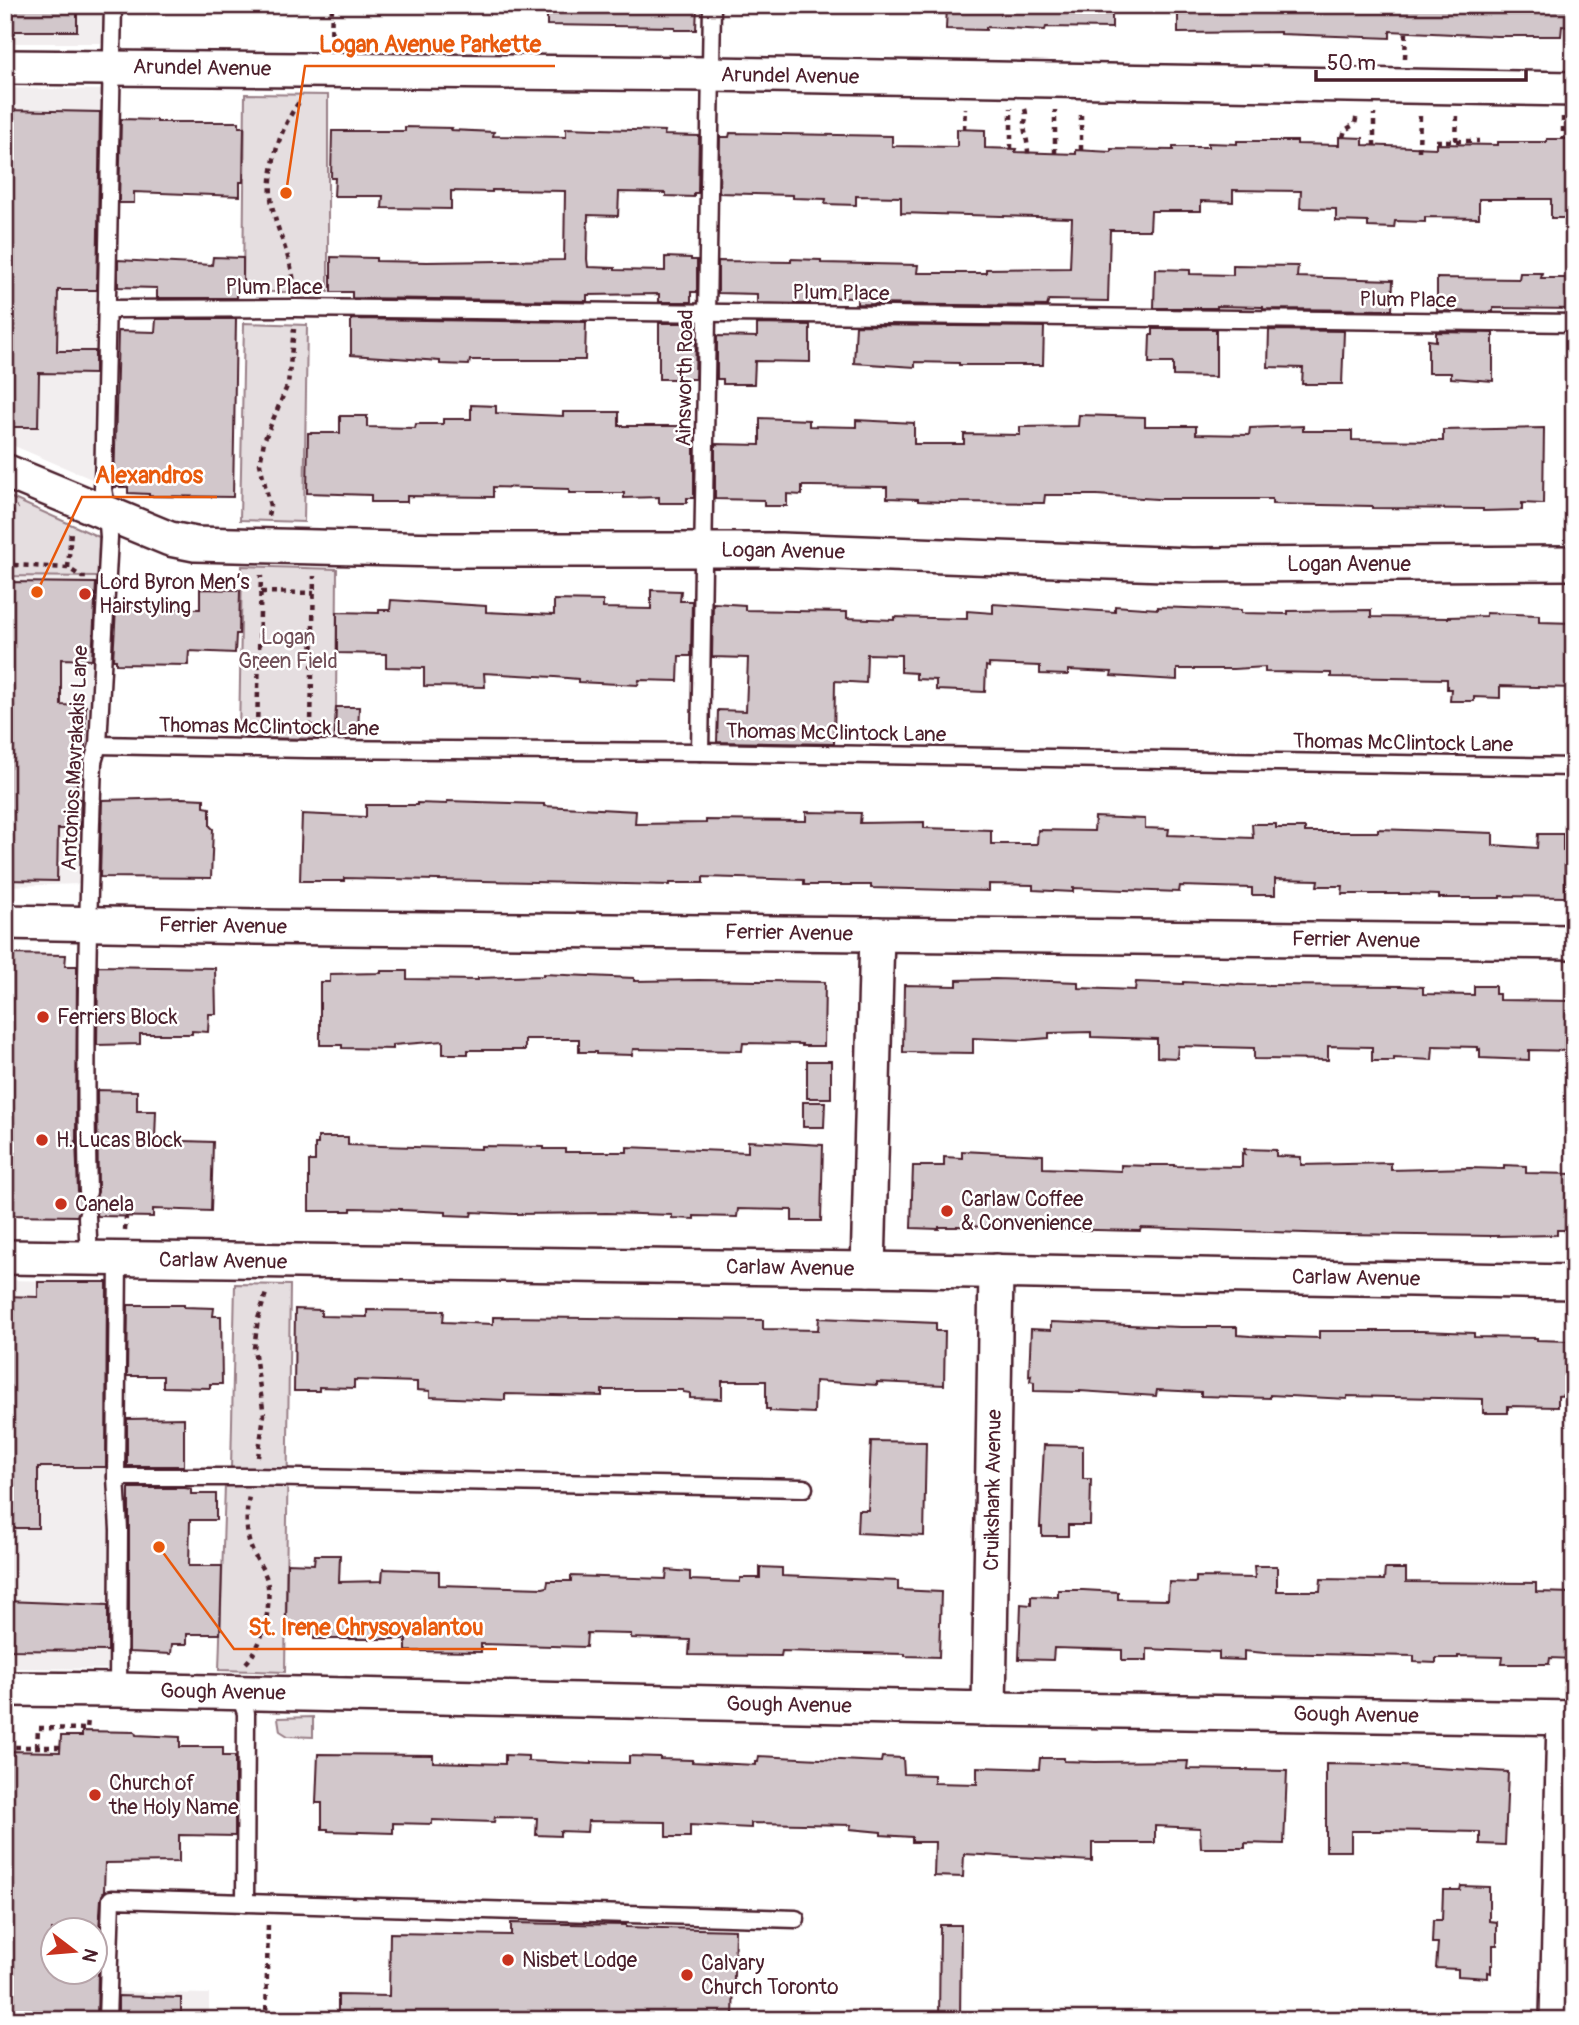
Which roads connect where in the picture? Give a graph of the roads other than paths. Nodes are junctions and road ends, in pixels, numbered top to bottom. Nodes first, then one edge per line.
1 (113, 5) edge
2 (712, 5) edge
3 (5, 67) edge
4 (112, 68) junction
5 (710, 74) junction
6 (1574, 89) edge
7 (107, 309) junction
8 (707, 313) junction
9 (1574, 323) edge
10 (5, 471) edge
11 (107, 512) junction
12 (704, 550) junction
13 (1574, 563) edge
14 (98, 745) junction
15 (700, 752) junction
16 (1574, 767) edge
17 (5, 922) edge
18 (88, 923) junction
19 (877, 934) junction
20 (1574, 942) edge
21 (88, 1192) dead end
22 (87, 1216) dead end
23 (5, 1257) edge
24 (103, 1258) junction
25 (868, 1269) junction
26 (996, 1271) junction
27 (1574, 1282) edge
28 (116, 1477) junction
29 (804, 1488) dead end
30 (5, 1689) edge
31 (118, 1690) junction
32 (239, 1693) junction
33 (989, 1709) junction
34 (1569, 1718) edge
35 (245, 1903) junction
36 (796, 1919) dead end
37 (107, 2020) edge
38 (1558, 2020) edge

1 - 4 lane, Antonios Mavrakakis Lane
2 - 5 lane, Ainsworth Road
3 - 4 street, Arundel Avenue
4 - 5 street, Arundel Avenue
4 - 7 lane, Antonios Mavrakakis Lane
5 - 6 street, Arundel Avenue
5 - 8 lane, Ainsworth Road
7 - 8 lane, Plum Place
7 - 11 lane, Antonios Mavrakakis Lane
8 - 9 lane, Plum Place
8 - 12 lane, Ainsworth Road
10 - 11 street, Logan Avenue
11 - 12 street, Logan Avenue
11 - 14 lane, Antonios Mavrakakis Lane
12 - 13 street, Logan Avenue
12 - 15 lane, Ainsworth Road
14 - 15 lane, Thomas McClintock Lane
14 - 18 lane, Antonios Mavrakakis Lane
15 - 16 lane, Thomas McClintock Lane
17 - 18 street, Ferrier Avenue
18 - 19 street, Ferrier Avenue
18 - 21 lane, Antonios Mavrakakis Lane
19 - 20 street, Ferrier Avenue
19 - 25 street
22 - 24 lane
23 - 24 street, Carlaw Avenue
24 - 25 street, Carlaw Avenue
24 - 28 lane
25 - 26 street, Carlaw Avenue
26 - 27 street, Carlaw Avenue
26 - 33 street, Cruikshank Avenue
28 - 29 lane
28 - 31 lane
30 - 31 street, Gough Avenue
31 - 32 street, Gough Avenue
32 - 33 street, Gough Avenue
32 - 35 lane
33 - 34 street, Gough Avenue
34 - 38 street
35 - 36 lane
35 - 37 lane

